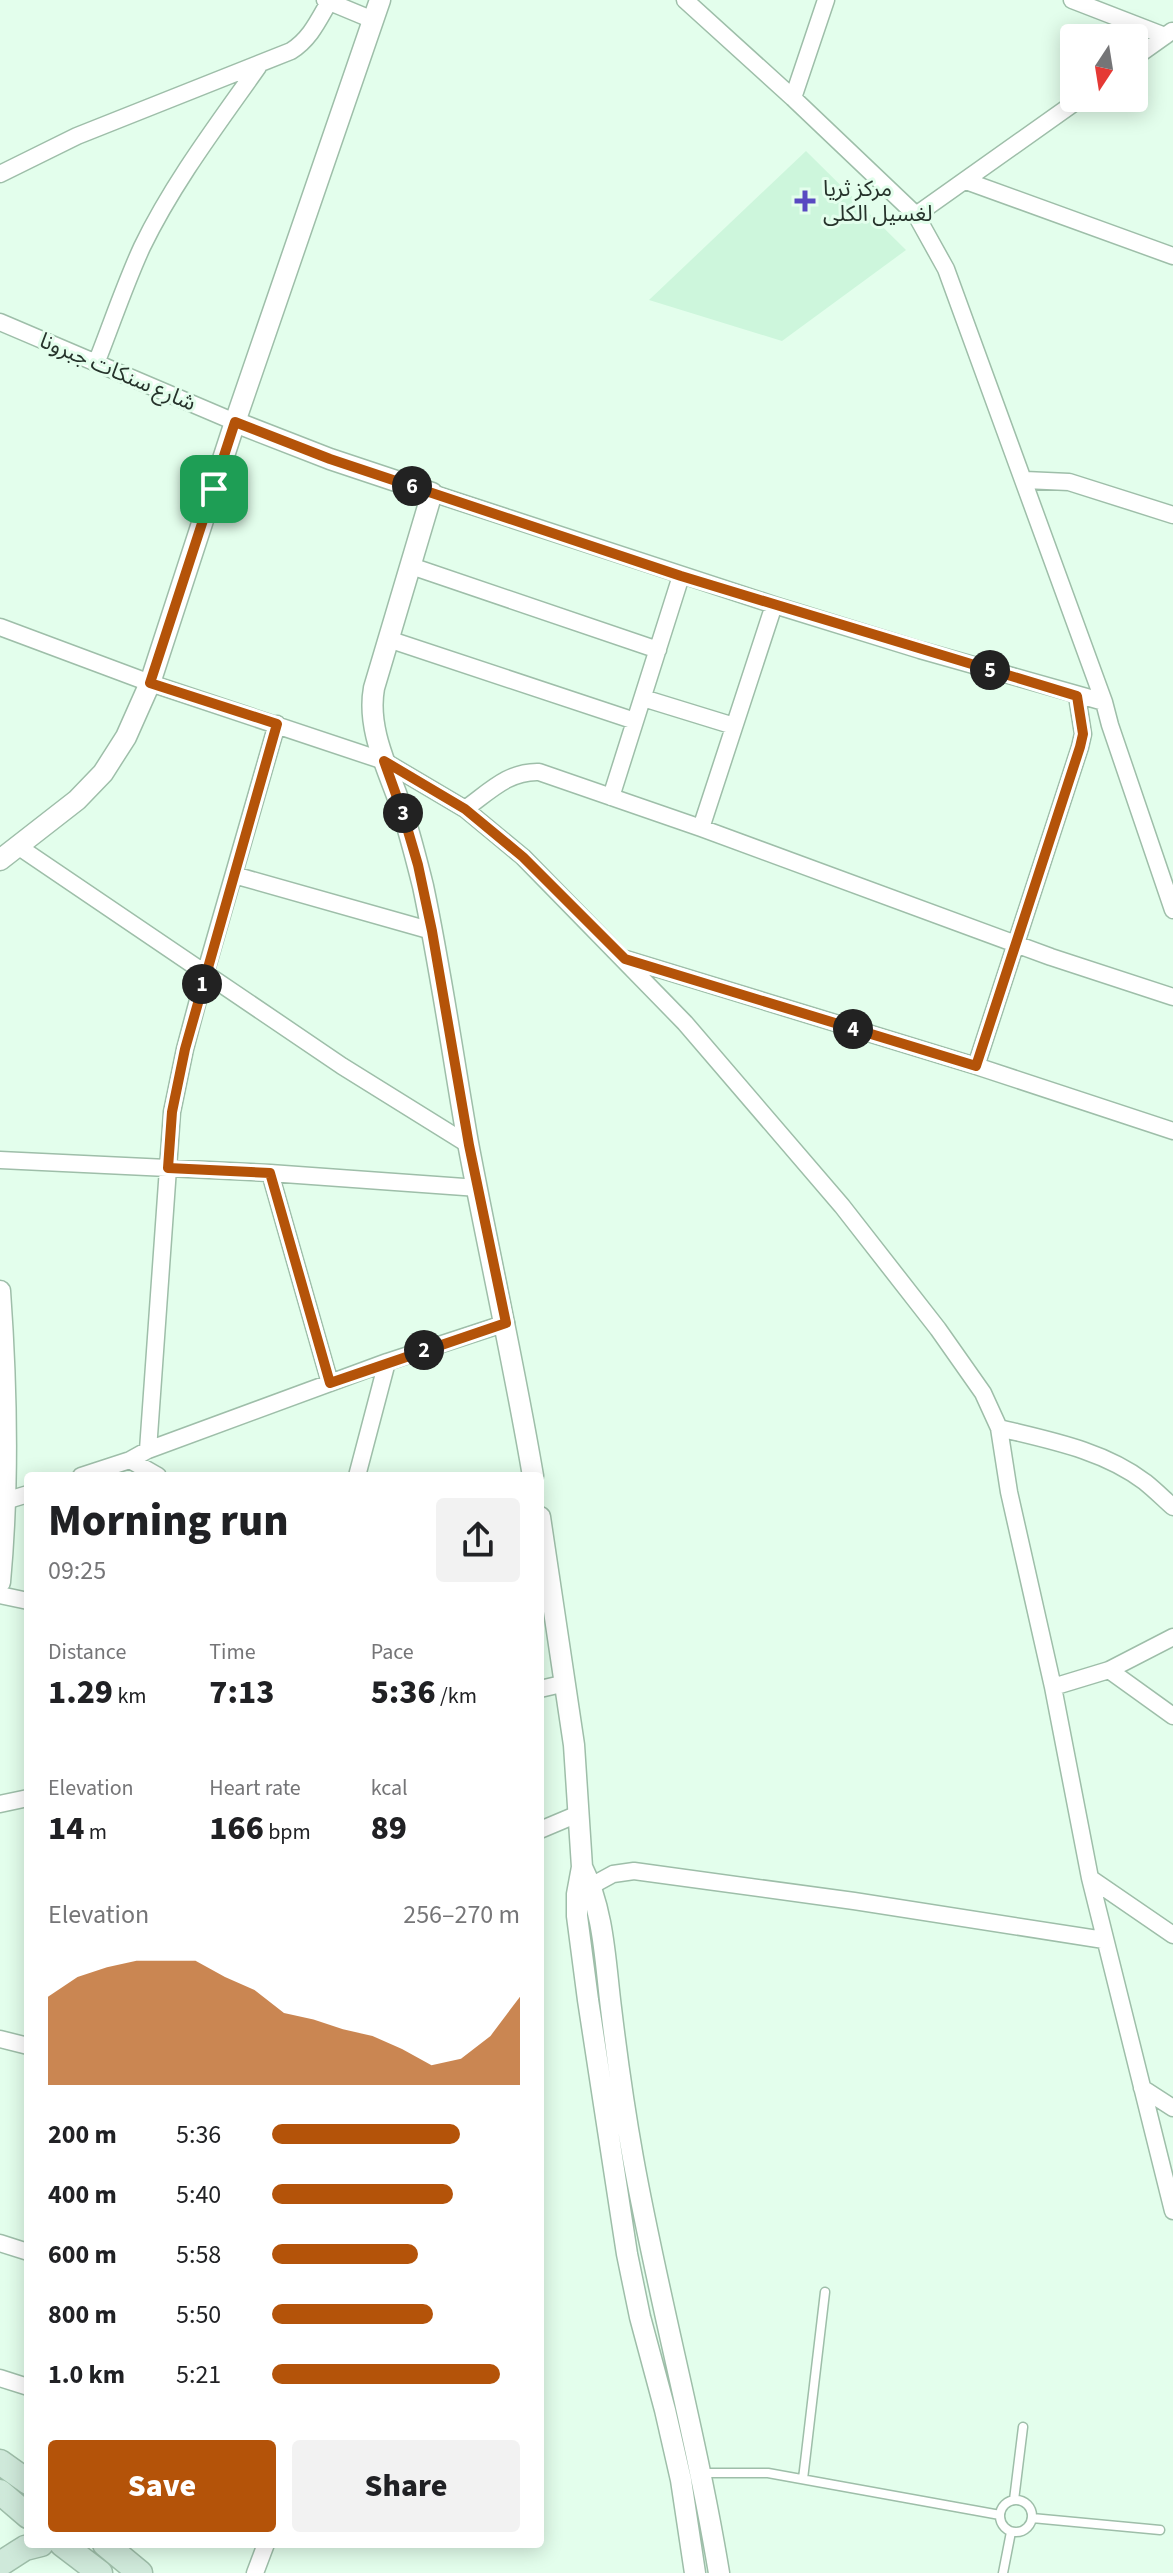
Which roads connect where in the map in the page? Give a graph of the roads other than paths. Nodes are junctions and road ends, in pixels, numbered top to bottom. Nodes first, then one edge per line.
1 (380, 0) edge
2 (685, 0) edge
3 (826, 0) edge
4 (1072, 0) edge
5 (327, 1) edge
6 (373, 20) junction
7 (1169, 33) edge
8 (1148, 48) edge
9 (259, 65) junction
10 (793, 98) junction
11 (1062, 112) edge
12 (0, 174) edge
13 (966, 181) junction
14 (916, 215) junction
15 (1173, 256) edge
16 (0, 322) edge
17 (97, 361) junction
18 (235, 422) junction
19 (1025, 480) junction
20 (432, 493) junction
21 (1173, 515) edge
22 (411, 566) junction
23 (681, 576) junction
24 (774, 605) junction
25 (0, 627) edge
26 (388, 639) junction
27 (658, 650) junction
28 (150, 683) junction
29 (1077, 696) junction
30 (643, 698) junction
31 (1104, 702) junction
32 (635, 721) junction
33 (277, 724) junction
34 (734, 726) junction
35 (384, 761) junction
36 (611, 797) junction
37 (465, 809) junction
38 (701, 828) junction
39 (19, 847) junction
40 (0, 860) edge
41 (1165, 871) edge
42 (234, 875) junction
43 (1173, 910) edge
44 (432, 931) junction
45 (1017, 943) junction
46 (625, 959) junction
47 (205, 974) junction
48 (1173, 997) edge
49 (976, 1066) junction
50 (1173, 1131) edge
51 (469, 1145) junction
52 (0, 1160) edge
53 (168, 1168) junction
54 (270, 1173) junction
55 (478, 1188) junction
56 (0, 1291) edge
57 (506, 1323) junction
58 (387, 1362) junction
59 (330, 1383) junction
60 (3, 1390) edge
61 (999, 1428) junction
62 (148, 1450) junction
63 (130, 1460) junction
64 (93, 1472) edge
65 (151, 1472) edge
66 (358, 1472) edge
67 (532, 1472) edge
68 (24, 1495) edge
69 (5, 1501) junction
70 (1173, 1507) edge
71 (544, 1543) edge
72 (1, 1557) edge
73 (0, 1582) edge
74 (0, 1595) edge
75 (24, 1600) edge
76 (1173, 1637) edge
77 (1109, 1670) junction
78 (566, 1683) junction
79 (1053, 1687) junction
80 (544, 1688) edge
81 (1173, 1716) edge
82 (24, 1799) edge
83 (0, 1804) edge
84 (578, 1814) junction
85 (544, 1828) edge
86 (1090, 1878) junction
87 (584, 1890) junction
88 (1173, 1935) edge
89 (1104, 1940) junction
90 (0, 2039) edge
91 (24, 2045) edge
92 (1142, 2088) junction
93 (1173, 2108) edge
94 (1173, 2211) edge
95 (0, 2243) edge
96 (24, 2251) edge
97 (825, 2292) dead end
98 (0, 2378) edge
99 (24, 2386) edge
100 (1023, 2427) dead end
101 (0, 2462) edge
102 (701, 2473) junction
103 (24, 2479) edge
104 (803, 2479) junction
105 (0, 2492) edge
106 (1014, 2500) junction
107 (24, 2513) edge
108 (1000, 2515) junction
109 (1032, 2518) junction
110 (1160, 2530) dead end
111 (1011, 2532) junction
112 (25, 2548) edge
113 (67, 2548) edge
114 (110, 2548) edge
115 (264, 2548) edge
116 (0, 2564) edge
117 (100, 2573) edge
118 (140, 2573) edge
119 (255, 2573) edge
120 (695, 2573) edge
121 (719, 2573) edge
122 (1003, 2573) edge

1 - 6 street
2 - 10 street
3 - 10 street
4 - 7 street
5 - 6 street
5 - 9 street
6 - 18 street
7 - 8 street
9 - 12 street
9 - 17 street
10 - 14 street
11 - 13 street
13 - 14 street
13 - 15 street
14 - 19 street
16 - 17 street, شارع سنكات جبرونا
17 - 18 street, شارع سنكات جبرونا
18 - 20 street
18 - 28 street
19 - 21 street
19 - 31 street
20 - 22 street
20 - 23 street
22 - 26 street
22 - 27 street
23 - 24 street
23 - 27 street
24 - 29 street
24 - 34 street
25 - 28 street
26 - 32 street
26 - 35 street
27 - 30 street
28 - 33 street
28 - 39 street
29 - 31 street
29 - 45 street
30 - 32 street
30 - 34 street
31 - 41 street
32 - 36 street
33 - 35 street
33 - 42 street
34 - 38 street
35 - 37 street
35 - 44 street
36 - 37 street
36 - 38 street
37 - 46 street
38 - 45 street
39 - 40 street
39 - 47 street
41 - 43 street
42 - 44 street
42 - 47 street
44 - 51 street
45 - 48 street
45 - 49 street
46 - 49 street
46 - 61 street
47 - 51 street
47 - 53 street
49 - 50 street
51 - 55 street
52 - 53 street
53 - 54 street
53 - 62 street
54 - 55 street
54 - 59 street
55 - 57 street
56 - 60 street
57 - 58 street
57 - 67 street
58 - 59 street
58 - 66 street
59 - 62 street
60 - 69 street
61 - 70 street
61 - 79 street
62 - 63 street
63 - 64 street
63 - 65 street
68 - 69 street
69 - 72 street
71 - 78 street
72 - 73 street
74 - 75 street
76 - 77 street
77 - 79 street
77 - 81 street
78 - 80 street
78 - 84 street
79 - 86 street
82 - 83 street
84 - 85 street
84 - 87 street
86 - 88 street
86 - 89 street
87 - 89 street
87 - 102 street
87 - 120 street
89 - 92 street
90 - 91 street
92 - 93 street
92 - 94 street
95 - 96 street
97 - 104 lane
98 - 99 street
100 - 106 lane
101 - 103 main road
102 - 104 lane
102 - 121 street
104 - 108 lane
105 - 107 main road
106 - 108 lane
106 - 109 lane
108 - 111 lane
109 - 110 lane
109 - 111 lane
111 - 122 lane
112 - 116 main road
113 - 117 main road
114 - 118 main road
115 - 119 street

